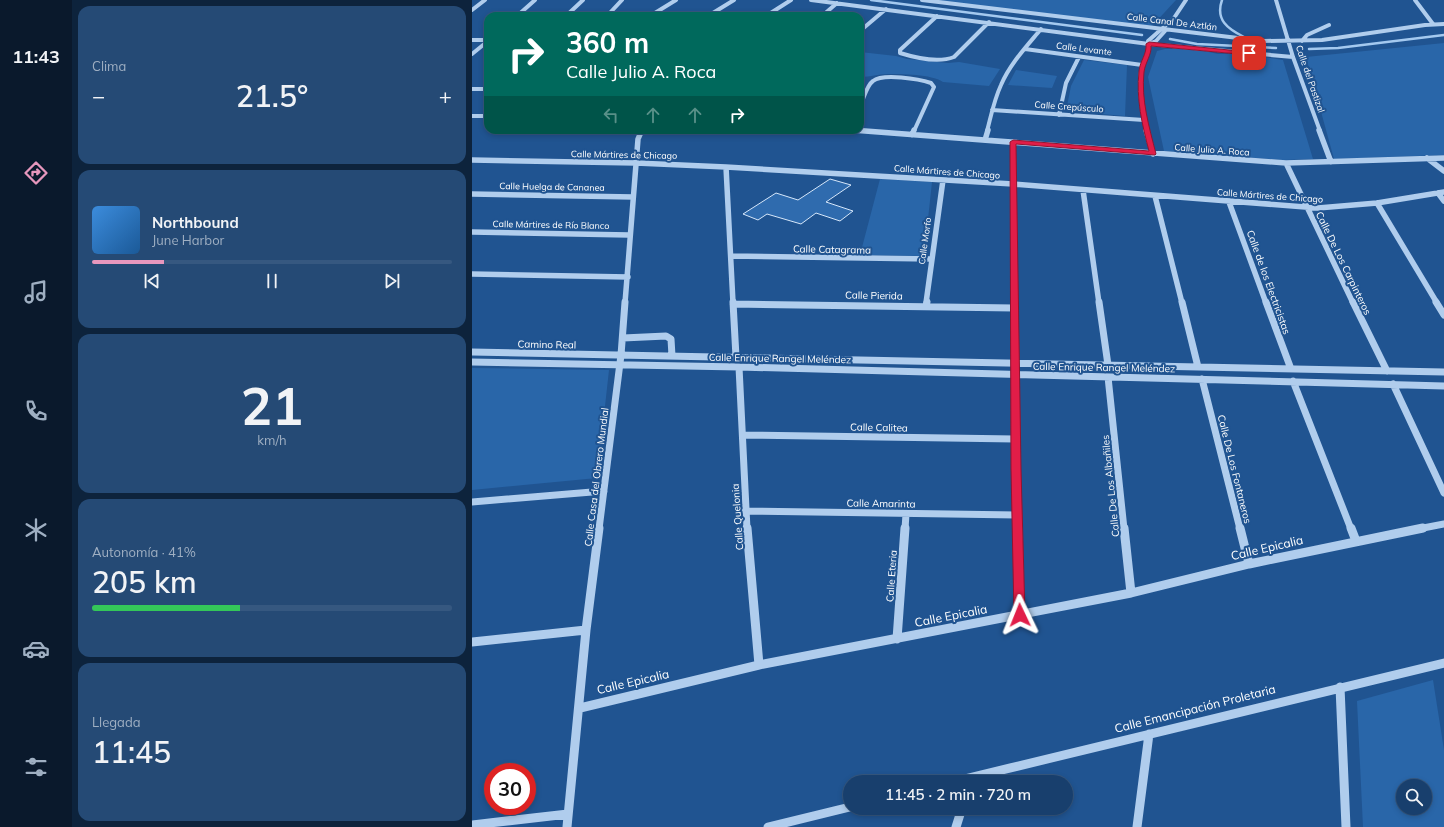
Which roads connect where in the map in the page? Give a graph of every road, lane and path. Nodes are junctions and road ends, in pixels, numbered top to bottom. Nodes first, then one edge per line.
1 (485, 0) edge
2 (535, 0) edge
3 (583, 0) edge
4 (622, 0) edge
5 (676, 0) edge
6 (734, 0) edge
7 (791, 0) edge
8 (811, 0) edge
9 (922, 0) edge
10 (1186, 0) edge
11 (1276, 0) edge
12 (1415, 0) edge
13 (837, 3) junction
14 (886, 9) junction
15 (472, 10) edge
16 (522, 12) edge
17 (570, 12) edge
18 (611, 12) edge
19 (656, 12) edge
20 (714, 12) edge
21 (772, 12) edge
22 (827, 12) edge
23 (937, 16) junction
24 (989, 22) junction
25 (1433, 24) junction
26 (1444, 24) edge
27 (1329, 25) dead end
28 (864, 28) edge
29 (1164, 28) junction
30 (1041, 29) junction
31 (472, 40) edge
32 (484, 41) edge
33 (1289, 41) junction
34 (1302, 41) junction
35 (484, 44) edge
36 (1149, 44) junction
37 (1025, 49) junction
38 (472, 54) edge
39 (1080, 57) junction
40 (1293, 57) junction
41 (1142, 65) junction
42 (472, 89) edge
43 (484, 90) edge
44 (864, 98) edge
45 (992, 110) junction
46 (1058, 115) junction
47 (472, 116) edge
48 (484, 116) edge
49 (1144, 120) junction
50 (864, 131) edge
51 (640, 134) edge
52 (912, 134) junction
53 (985, 140) junction
54 (1013, 142) junction
55 (1153, 154) junction
56 (1427, 158) junction
57 (1444, 158) edge
58 (472, 160) edge
59 (1286, 162) junction
60 (1331, 162) junction
61 (636, 163) junction
62 (726, 167) junction
63 (1444, 171) edge
64 (943, 180) junction
65 (1013, 184) junction
66 (1083, 190) junction
67 (1441, 193) edge
68 (472, 194) edge
69 (1155, 196) junction
70 (632, 197) junction
71 (1444, 201) edge
72 (1229, 202) junction
73 (1376, 203) junction
74 (1306, 208) junction
75 (472, 232) edge
76 (629, 235) junction
77 (731, 256) junction
78 (932, 260) junction
79 (472, 274) edge
80 (628, 277) junction
81 (733, 304) junction
82 (926, 306) junction
83 (1014, 308) junction
84 (1444, 315) edge
85 (623, 338) junction
86 (472, 352) edge
87 (621, 355) junction
88 (672, 356) junction
89 (736, 357) junction
90 (472, 362) edge
91 (1015, 363) junction
92 (620, 365) junction
93 (1108, 365) junction
94 (739, 367) junction
95 (1198, 367) junction
96 (1291, 369) junction
97 (1387, 371) junction
98 (1444, 372) edge
99 (1015, 374) junction
100 (1108, 377) junction
101 (1202, 379) junction
102 (1293, 382) junction
103 (1393, 384) junction
104 (1444, 386) edge
105 (743, 435) junction
106 (1016, 439) junction
107 (604, 491) junction
108 (1444, 493) edge
109 (472, 502) edge
110 (745, 511) junction
111 (906, 514) junction
112 (1017, 515) junction
113 (1444, 524) edge
114 (1356, 541) junction
115 (1249, 564) junction
116 (1131, 593) junction
117 (1020, 615) junction
118 (586, 630) junction
119 (897, 639) junction
120 (472, 642) edge
121 (1444, 663) edge
122 (759, 665) junction
123 (1340, 687) junction
124 (580, 708) junction
125 (1149, 734) junction
126 (990, 775) edge
127 (843, 809) edge
128 (568, 814) junction
129 (960, 815) edge
130 (472, 825) edge
131 (567, 827) edge
132 (768, 827) edge
133 (956, 827) edge
134 (1137, 827) edge
135 (1346, 827) edge

1 - 15 street
2 - 16 street
3 - 17 street
4 - 18 street
5 - 19 street
6 - 20 street
7 - 21 street
8 - 13 street
9 - 29 street, Calle Canal De Aztlán
10 - 29 street
11 - 33 street, Calle del Pastizal
12 - 25 street
13 - 14 street
13 - 22 street
14 - 23 street
14 - 28 street
23 - 24 street
23 - 24 street
24 - 30 street
25 - 26 street, Calle Canal De Aztlán
25 - 34 street, Calle Canal De Aztlán
27 - 34 street
29 - 33 street, Calle Canal De Aztlán
29 - 36 street
30 - 36 street
30 - 37 street
31 - 32 street
33 - 34 street, Calle Canal De Aztlán
33 - 40 street, Calle del Pastizal
35 - 38 street
36 - 40 street
36 - 41 street
37 - 39 street, Calle Levante
37 - 45 street
39 - 41 street, Calle Levante
39 - 46 street
40 - 60 street, Calle del Pastizal
41 - 49 street
42 - 43 street
44 - 52 street
45 - 46 street, Calle Crepúsculo
45 - 53 street
46 - 49 street, Calle Crepúsculo
47 - 48 street
49 - 55 street
50 - 52 street, Calle Julio A. Roca
51 - 61 street, Calle Casa del Obrero Mundial
52 - 53 street, Calle Julio A. Roca
53 - 54 street, Calle Julio A. Roca
54 - 55 street, Calle Julio A. Roca
54 - 65 street
55 - 59 street, Calle Julio A. Roca
56 - 57 street, Calle Julio A. Roca
56 - 60 street, Calle Julio A. Roca
56 - 63 street
58 - 61 street, Calle Mártires de Chicago
59 - 60 street, Calle Julio A. Roca
59 - 74 street, Calle De Los Carpinteros
61 - 62 street, Calle Mártires de Chicago
61 - 70 street, Calle Casa del Obrero Mundial
62 - 64 street, Calle Mártires de Chicago
62 - 77 street
64 - 65 street, Calle Mártires de Chicago
64 - 78 street, Calle Morfo
65 - 66 street, Calle Mártires de Chicago
65 - 83 street
66 - 69 street, Calle Mártires de Chicago
66 - 93 street
67 - 71 street
67 - 73 street, Calle Mártires de Chicago
68 - 70 street, Calle Huelga de Cananea
69 - 72 street, Calle Mártires de Chicago
69 - 95 street
70 - 76 street, Calle Casa del Obrero Mundial
72 - 74 street, Calle Mártires de Chicago
72 - 96 street, Calle de los Electricistas
73 - 74 street, Calle Mártires de Chicago
73 - 84 street
74 - 97 street, Calle De Los Carpinteros
75 - 76 street, Calle Mártires de Río Blanco
76 - 80 street, Calle Casa del Obrero Mundial
77 - 78 street, Calle Catagrama
77 - 81 street
78 - 82 street, Calle Morfo
79 - 80 street
80 - 85 street, Calle Casa del Obrero Mundial
81 - 82 street, Calle Pierida
81 - 89 street
82 - 83 street, Calle Pierida
83 - 91 street
85 - 87 street, Calle Casa del Obrero Mundial
85 - 88 street
86 - 87 street, Camino Real
87 - 88 street, Calle Enrique Rangel Meléndez
87 - 92 street, Calle Casa del Obrero Mundial
88 - 89 street, Calle Enrique Rangel Meléndez
89 - 91 street, Calle Enrique Rangel Meléndez
90 - 92 street, Camino Real
91 - 93 street, Calle Enrique Rangel Meléndez
91 - 99 street
92 - 94 street, Calle Enrique Rangel Meléndez
92 - 107 street, Calle Casa del Obrero Mundial
93 - 95 street, Calle Enrique Rangel Meléndez
94 - 99 street, Calle Enrique Rangel Meléndez
94 - 105 street, Calle Quelonia
95 - 96 street, Calle Enrique Rangel Meléndez
96 - 97 street, Calle Enrique Rangel Meléndez
97 - 98 street, Calle Enrique Rangel Meléndez
99 - 100 street, Calle Enrique Rangel Meléndez
99 - 106 street
100 - 101 street, Calle Enrique Rangel Meléndez
100 - 116 street, Calle De Los Albañiles
101 - 102 street, Calle Enrique Rangel Meléndez
101 - 115 street, Calle De Los Fontaneros
102 - 103 street, Calle Enrique Rangel Meléndez
102 - 114 street
103 - 104 street, Calle Enrique Rangel Meléndez
103 - 108 street
105 - 106 street, Calle Calitea
105 - 110 street, Calle Quelonia
106 - 112 street
107 - 109 street
107 - 118 street, Calle Casa del Obrero Mundial
110 - 111 street, Calle Amarinta
110 - 122 street, Calle Quelonia
111 - 112 street, Calle Amarinta
111 - 119 street, Calle Eteria
112 - 117 street
113 - 114 street, Calle Epicalia
114 - 115 street, Calle Epicalia
115 - 116 street, Calle Epicalia
116 - 117 street, Calle Epicalia
117 - 119 street, Calle Epicalia
118 - 120 street
118 - 124 street, Calle Casa del Obrero Mundial
119 - 122 street, Calle Epicalia
121 - 123 street, Calle Emancipación Proletaria
122 - 124 street, Calle Epicalia
123 - 125 street, Calle Emancipación Proletaria
123 - 135 street
124 - 128 street, Calle Casa del Obrero Mundial
125 - 126 street, Calle Emancipación Proletaria
125 - 134 street
127 - 132 street
128 - 130 street
128 - 131 street, Calle Casa del Obrero Mundial
129 - 133 street

